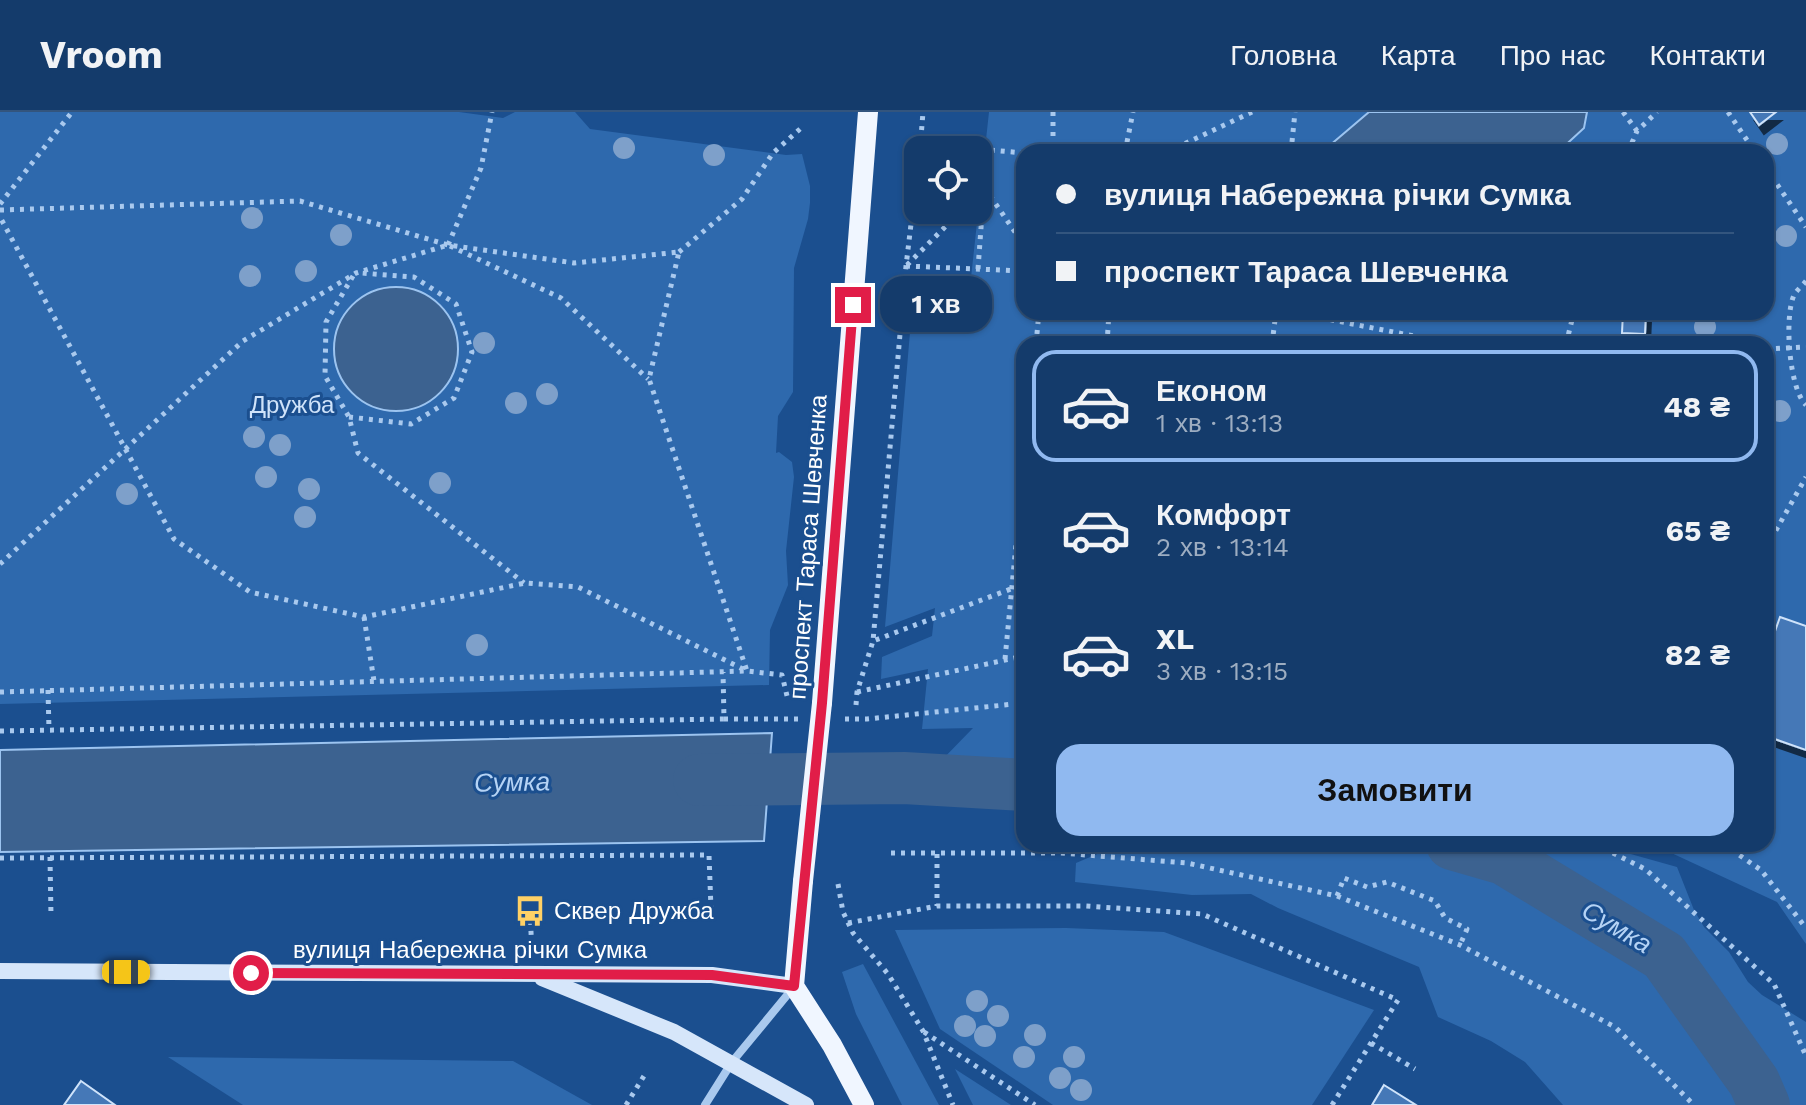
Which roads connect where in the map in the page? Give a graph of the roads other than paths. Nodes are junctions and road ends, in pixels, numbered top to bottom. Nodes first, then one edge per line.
1 (868, 112) edge
2 (0, 971) edge
3 (534, 974) junction
4 (794, 986) junction
5 (732, 1062) junction
6 (705, 1105) edge
7 (806, 1105) edge
8 (864, 1105) edge

1 - 4 main road, проспект Тараса Шевченка, bridge
2 - 3 main road, вулиця Набережна річки Сумка
3 - 4 main road, вулиця Набережна річки Сумка
3 - 5 main road
4 - 5 street
4 - 8 main road
5 - 6 street
5 - 7 main road

